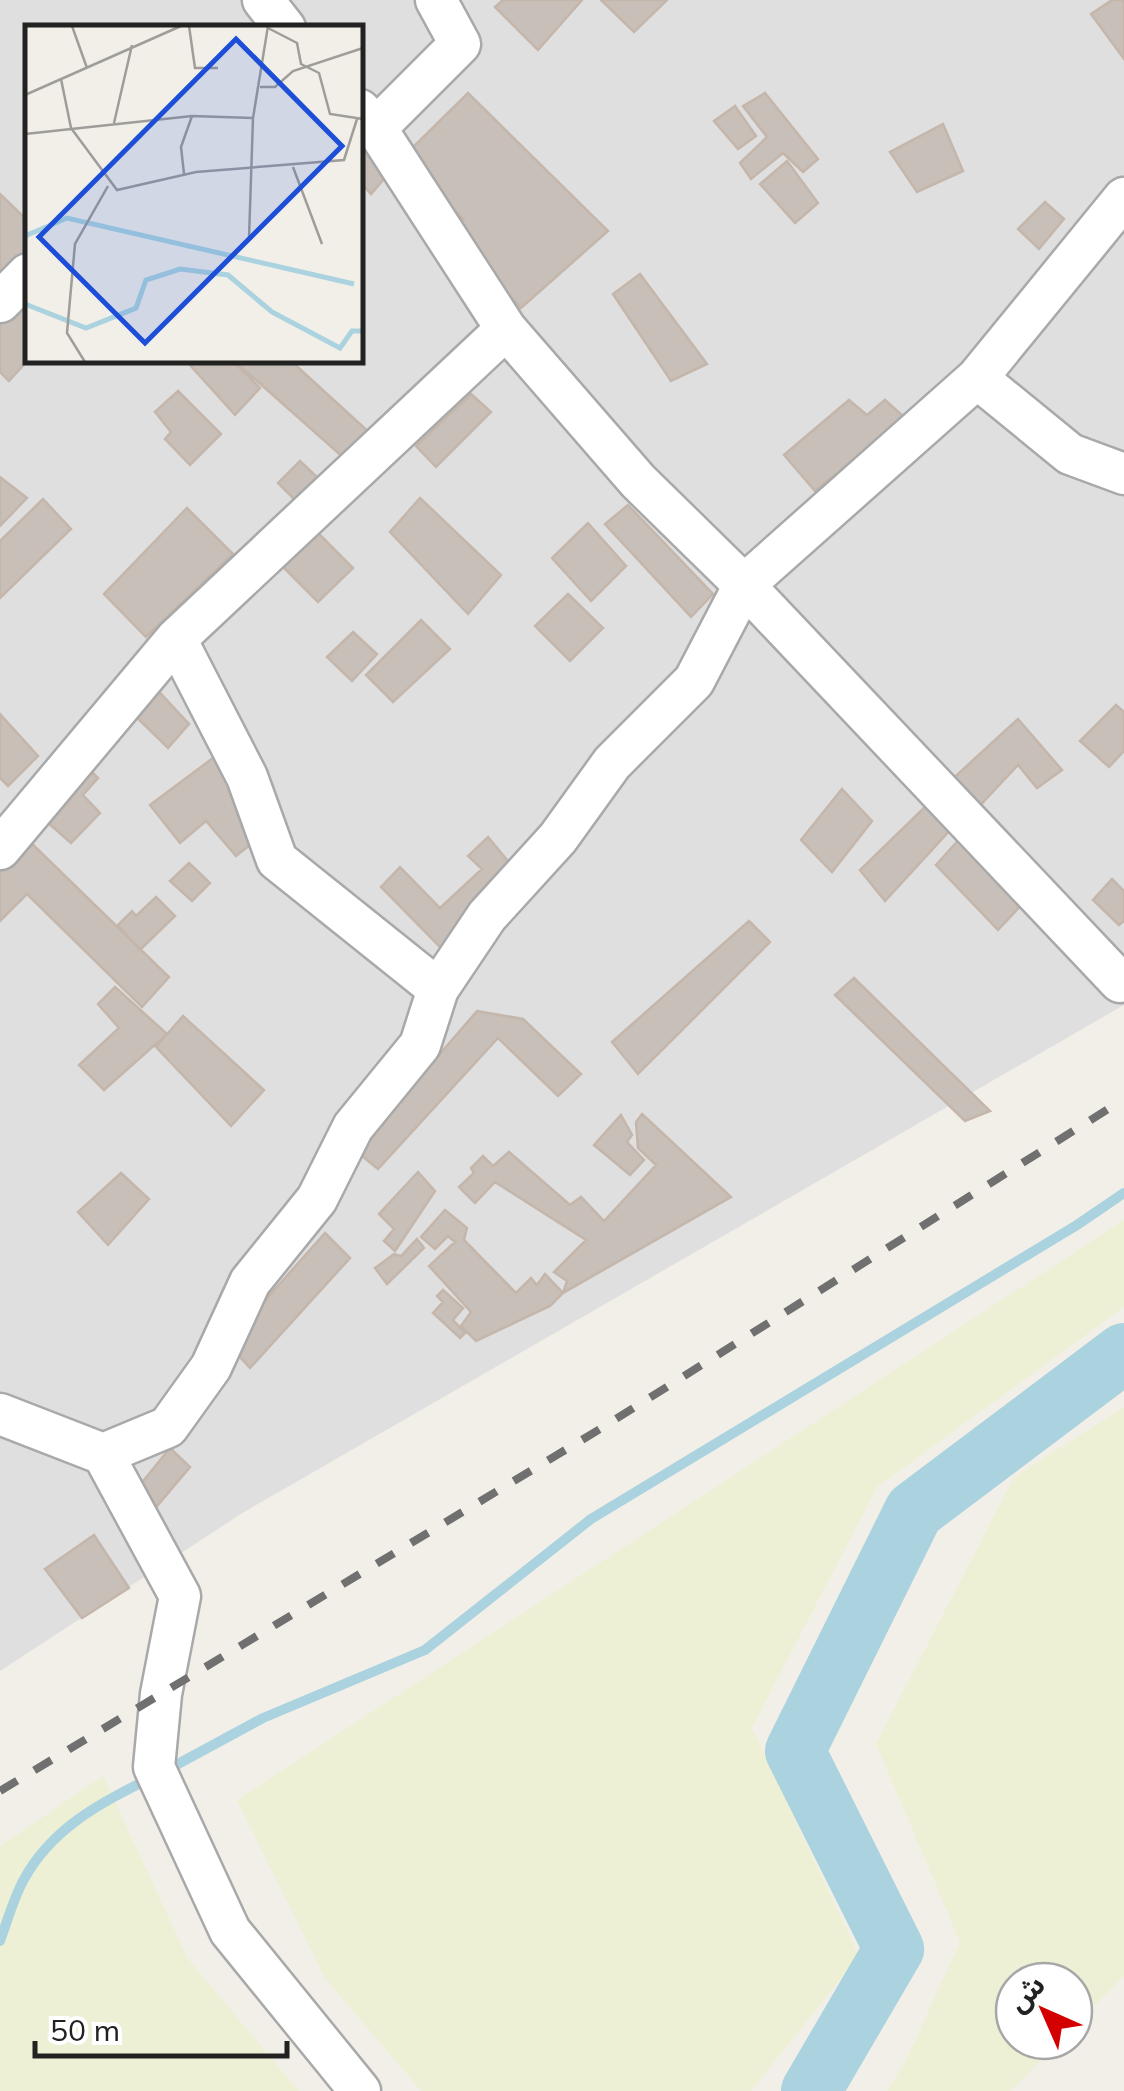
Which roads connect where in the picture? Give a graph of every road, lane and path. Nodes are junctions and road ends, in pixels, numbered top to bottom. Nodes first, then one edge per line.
1 (263, 0) edge
2 (436, 0) edge
3 (283, 25) edge
4 (368, 118) edge
5 (1124, 198) edge
6 (25, 277) edge
7 (0, 302) edge
8 (506, 329) junction
9 (977, 378) junction
10 (1124, 474) edge
11 (744, 585) junction
12 (176, 639) junction
13 (0, 849) edge
14 (1120, 982) dead end
15 (438, 989) junction
16 (0, 1414) edge
17 (103, 1454) junction
18 (360, 2091) edge

1 - 3 street
2 - 4 street
4 - 8 street
5 - 9 street
6 - 7 street
8 - 11 street
8 - 12 street
9 - 10 street
9 - 11 street
11 - 14 street
11 - 15 street
12 - 13 street
12 - 15 street
15 - 17 street
16 - 17 street
17 - 18 street

